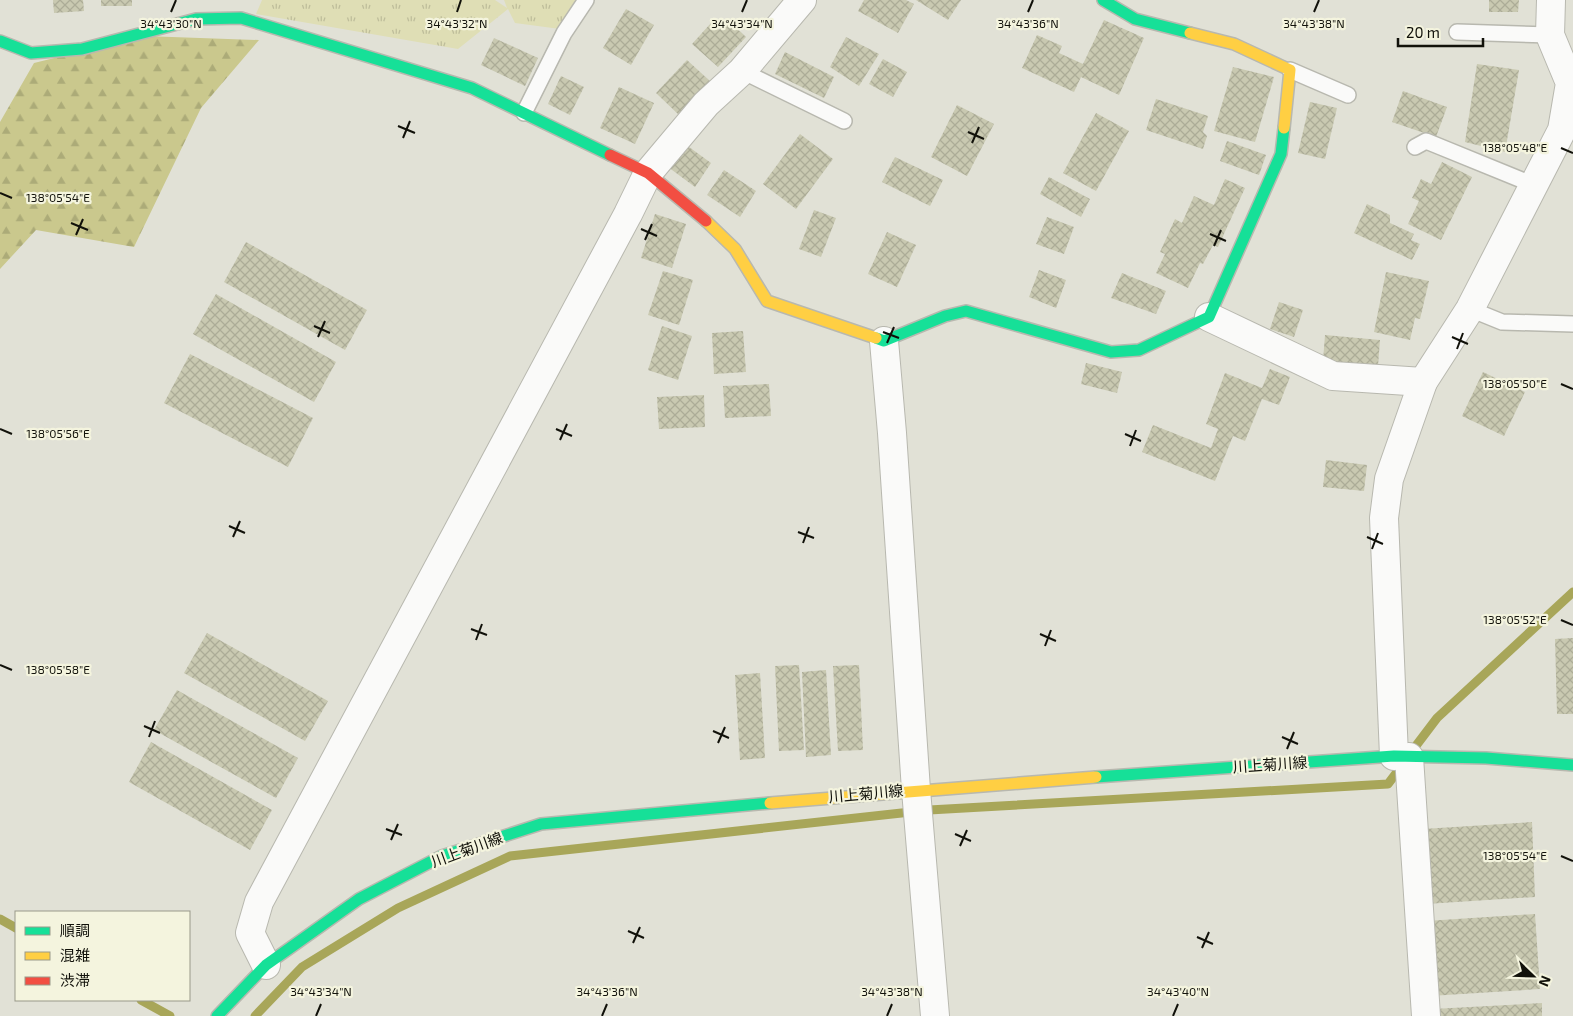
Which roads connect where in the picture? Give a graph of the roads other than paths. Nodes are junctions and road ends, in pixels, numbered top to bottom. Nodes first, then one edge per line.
1 (586, 0) edge
2 (802, 0) edge
3 (1103, 0) edge
4 (1551, 0) edge
5 (1457, 32) dead end
6 (1550, 35) junction
7 (0, 41) edge
8 (1290, 70) junction
9 (742, 71) junction
10 (1348, 95) dead end
11 (524, 113) junction
12 (844, 121) dead end
13 (1415, 147) dead end
14 (648, 173) junction
15 (1534, 185) junction
16 (1470, 309) junction
17 (1210, 317) junction
18 (1573, 324) edge
19 (884, 341) junction
20 (1423, 382) junction
21 (1402, 757) junction
22 (1573, 765) edge
23 (916, 790) junction
24 (266, 965) junction
25 (217, 1016) edge
26 (935, 1016) edge
27 (1426, 1016) edge

1 - 11 lane
2 - 9 street
3 - 8 street
4 - 6 street
5 - 6 lane
6 - 15 street
7 - 11 street
8 - 10 lane
8 - 17 street
9 - 12 lane
9 - 14 street
11 - 14 street
13 - 15 lane
14 - 19 street
14 - 24 street
15 - 16 street
16 - 18 lane
16 - 20 street
17 - 19 street
17 - 20 street
19 - 23 street
20 - 21 street
21 - 22 street, 川上菊川線
21 - 23 street, 川上菊川線
21 - 27 street
23 - 24 street, 川上菊川線
23 - 26 street
24 - 25 street, 川上菊川線

